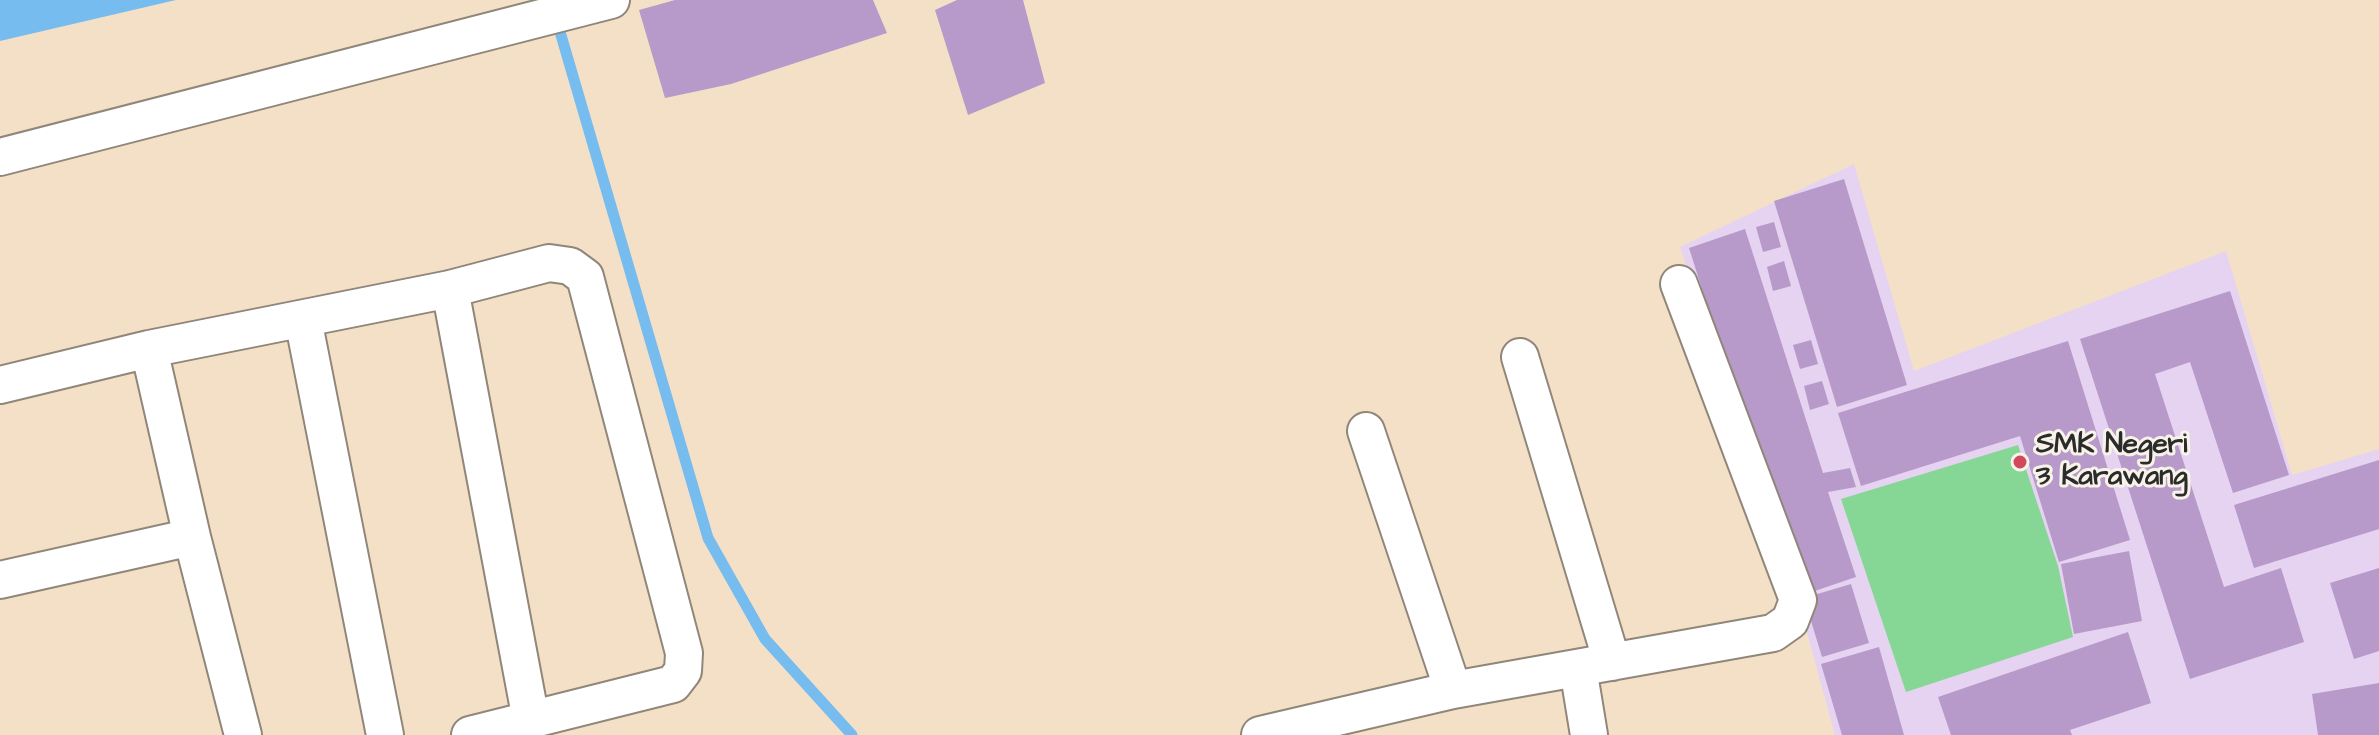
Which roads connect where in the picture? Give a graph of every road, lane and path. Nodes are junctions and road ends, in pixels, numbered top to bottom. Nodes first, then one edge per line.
1 (596, 4) edge
2 (0, 157) edge
3 (1679, 284) dead end
4 (450, 289) junction
5 (303, 319) junction
6 (149, 349) junction
7 (1520, 357) dead end
8 (0, 385) edge
9 (1366, 431) dead end
10 (192, 537) junction
11 (0, 580) edge
12 (1595, 665) junction
13 (1453, 690) junction
14 (531, 720) junction
15 (235, 733) edge
16 (385, 735) edge
17 (470, 735) edge
18 (1260, 735) edge
19 (1589, 735) edge

1 - 2 street
3 - 12 street
4 - 5 street
4 - 14 street
4 - 14 street
5 - 6 street
5 - 16 street
6 - 8 street
6 - 10 street
7 - 12 street
9 - 13 street
10 - 11 street
10 - 15 street
12 - 13 street
12 - 19 street
13 - 18 street
14 - 17 street

